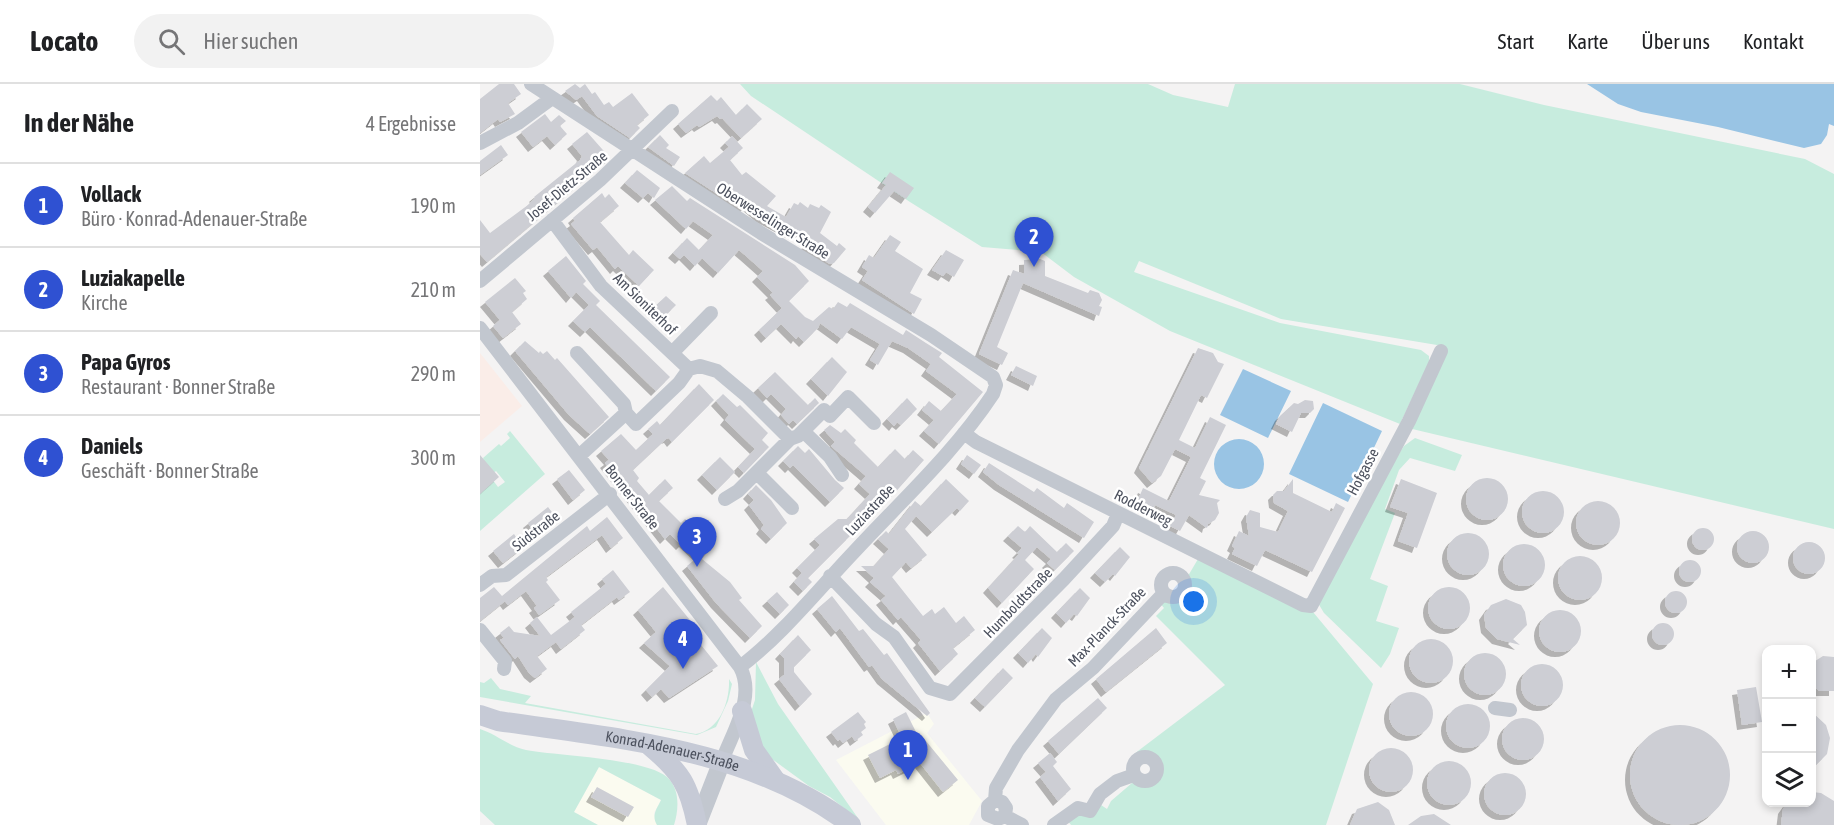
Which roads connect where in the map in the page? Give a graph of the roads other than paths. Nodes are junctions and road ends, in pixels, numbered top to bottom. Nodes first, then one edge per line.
1 (531, 84) edge
2 (552, 99) junction
3 (672, 111) dead end
4 (480, 143) edge
5 (633, 151) junction
6 (552, 220) junction
7 (480, 281) edge
8 (711, 313) dead end
9 (480, 328) edge
10 (1441, 351) dead end
11 (577, 353) dead end
12 (672, 353) junction
13 (980, 366) joint
14 (689, 369) junction
15 (626, 413) junction
16 (874, 423) dead end
17 (802, 431) junction
18 (964, 433) junction
19 (790, 439) junction
20 (579, 456) junction
21 (757, 473) junction
22 (842, 475) dead end
23 (610, 494) junction
24 (725, 499) dead end
25 (792, 508) dead end
26 (1118, 514) junction
27 (830, 576) junction
28 (480, 585) edge
29 (1164, 594) dead end
30 (1311, 606) joint
31 (480, 630) edge
32 (740, 667) junction
33 (504, 669) dead end
34 (1495, 708) dead end
35 (1510, 710) dead end
36 (742, 711) junction
37 (480, 715) edge
38 (648, 744) junction
39 (723, 761) junction
40 (1134, 775) dead end
41 (776, 781) junction
42 (995, 800) junction
43 (1005, 816) junction
44 (984, 820) edge
45 (697, 825) edge
46 (851, 825) edge
47 (1022, 825) edge
48 (1054, 825) edge

1 - 2 street, Oberwesselinger Straße
2 - 4 street
2 - 5 street, Oberwesselinger Straße
3 - 5 street, Josef-Dietz-Straße
5 - 6 street, Josef-Dietz-Straße
5 - 13 street, Oberwesselinger Straße
6 - 7 street, Josef-Dietz-Straße
6 - 12 street, Am Sioniterhof
8 - 12 street, Am Sioniterhof
9 - 20 street, Bonner Straße
10 - 30 street, Hofgasse
11 - 15 street
12 - 14 street, Am Sioniterhof
13 - 18 street, Luziastraße
14 - 15 street
14 - 19 street
15 - 20 street
16 - 17 street
17 - 19 street
17 - 22 street
18 - 26 street, Rodderweg
18 - 27 street, Luziastraße
19 - 21 street
20 - 23 street, Bonner Straße
21 - 24 street
21 - 25 street
23 - 28 street, Südstraße
23 - 32 street, Bonner Straße
26 - 27 street, Humboldtstraße
26 - 30 street, Rodderweg
27 - 32 street, Luziastraße
29 - 42 street, Max-Planck-Straße
31 - 33 street
32 - 36 street, Bonner Straße
34 - 35 street
36 - 39 street, Bonner Straße
36 - 41 main road
37 - 38 main road, Konrad-Adenauer-Straße
38 - 39 main road, Konrad-Adenauer-Straße
38 - 45 main road
39 - 41 main road, Konrad-Adenauer-Straße
39 - 45 street
40 - 48 street
41 - 46 main road, Konrad-Adenauer-Straße
42 - 43 street
42 - 44 street, Max-Planck-Straße
43 - 44 street, Max-Planck-Straße
43 - 47 street

